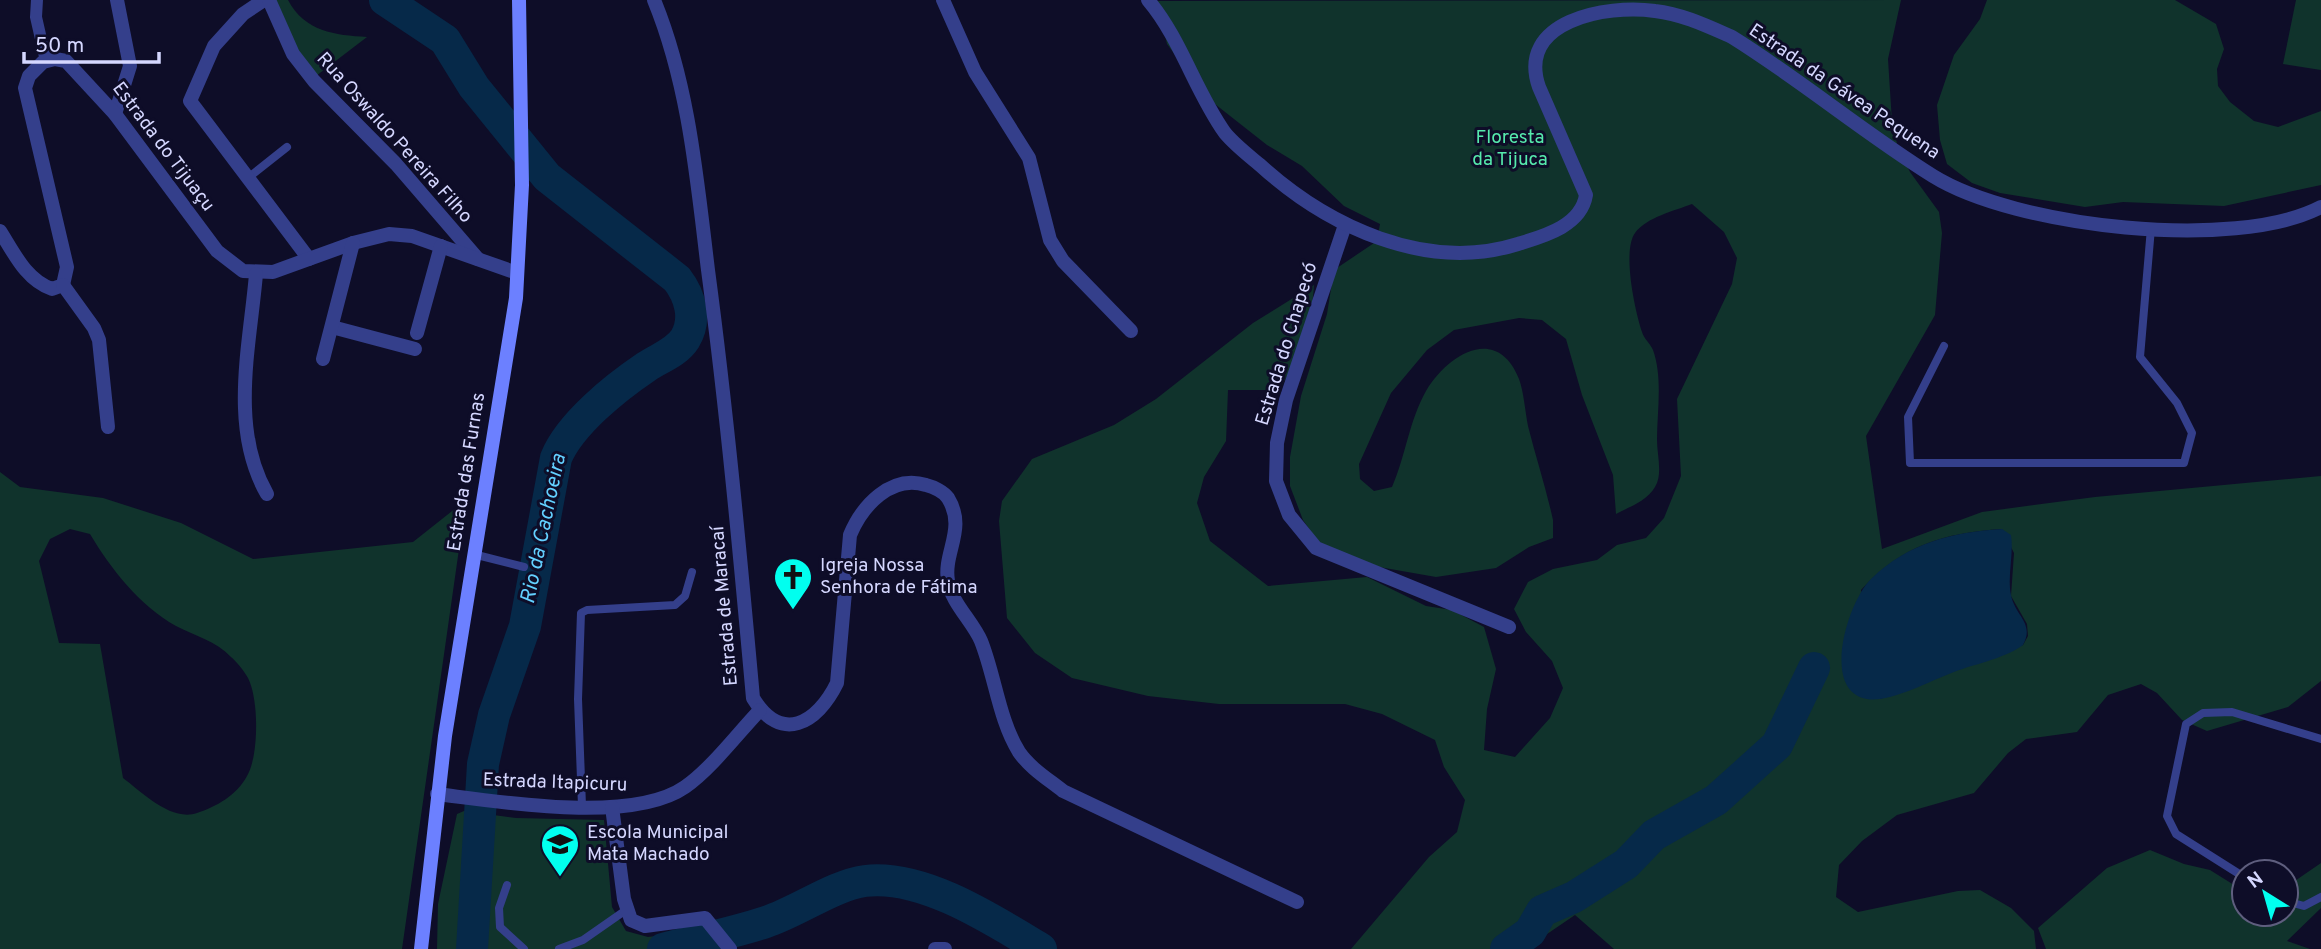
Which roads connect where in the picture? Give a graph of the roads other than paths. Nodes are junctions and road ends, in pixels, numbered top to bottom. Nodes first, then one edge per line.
1 (37, 0) edge
2 (117, 0) edge
3 (264, 0) edge
4 (270, 0) edge
5 (519, 0) edge
6 (654, 0) edge
7 (943, 0) edge
8 (1148, 0) edge
9 (47, 61) junction
10 (116, 114) junction
11 (287, 147) dead end
12 (248, 178) junction
13 (2321, 207) edge
14 (1345, 225) junction
15 (2151, 228) junction
16 (0, 231) edge
17 (353, 243) junction
18 (441, 246) junction
19 (309, 259) junction
20 (479, 260) junction
21 (517, 273) junction
22 (256, 274) junction
23 (63, 285) junction
24 (332, 327) junction
25 (1131, 331) dead end
26 (417, 333) dead end
27 (1944, 345) dead end
28 (415, 349) dead end
29 (323, 359) dead end
30 (108, 427) dead end
31 (267, 494) dead end
32 (473, 554) junction
33 (524, 567) dead end
34 (692, 572) dead end
35 (1510, 627) dead end
36 (760, 710) junction
37 (2321, 739) edge
38 (438, 794) junction
39 (582, 806) junction
40 (612, 807) junction
41 (2230, 868) edge
42 (507, 885) dead end
43 (2321, 897) edge
44 (1297, 902) dead end
45 (2300, 905) edge
46 (626, 910) junction
47 (729, 947) edge
48 (421, 949) edge
49 (524, 949) edge
50 (559, 949) edge

1 - 9 street
2 - 10 street
3 - 12 street
4 - 20 street, Rua Oswaldo Pereira Filho
5 - 21 main road, Estrada das Furnas
6 - 36 street, Estrada de Maracaí
7 - 25 street
8 - 14 street, Estrada da Gávea Pequena
9 - 10 street, Estrada do Tijuaçu
9 - 23 street
10 - 22 street, Estrada do Tijuaçu
11 - 12 lane
12 - 19 street
13 - 15 street, Estrada da Gávea Pequena
14 - 15 street, Estrada da Gávea Pequena
14 - 35 street, Estrada do Chapecó
15 - 27 lane
16 - 23 street
17 - 18 street
17 - 19 street
17 - 24 street
18 - 20 street
18 - 26 street
19 - 22 street
20 - 21 street
21 - 32 main road, Estrada das Furnas
22 - 31 street
23 - 30 street
24 - 28 street
24 - 29 street
32 - 33 lane
32 - 38 main road, Estrada das Furnas
34 - 39 lane
36 - 40 street, Estrada Itapicuru
36 - 44 street
37 - 41 lane
38 - 39 street, Estrada Itapicuru
38 - 48 main road, Estrada das Furnas
39 - 40 street, Estrada Itapicuru
40 - 46 street
42 - 49 lane
43 - 45 lane
46 - 47 street
46 - 50 lane

